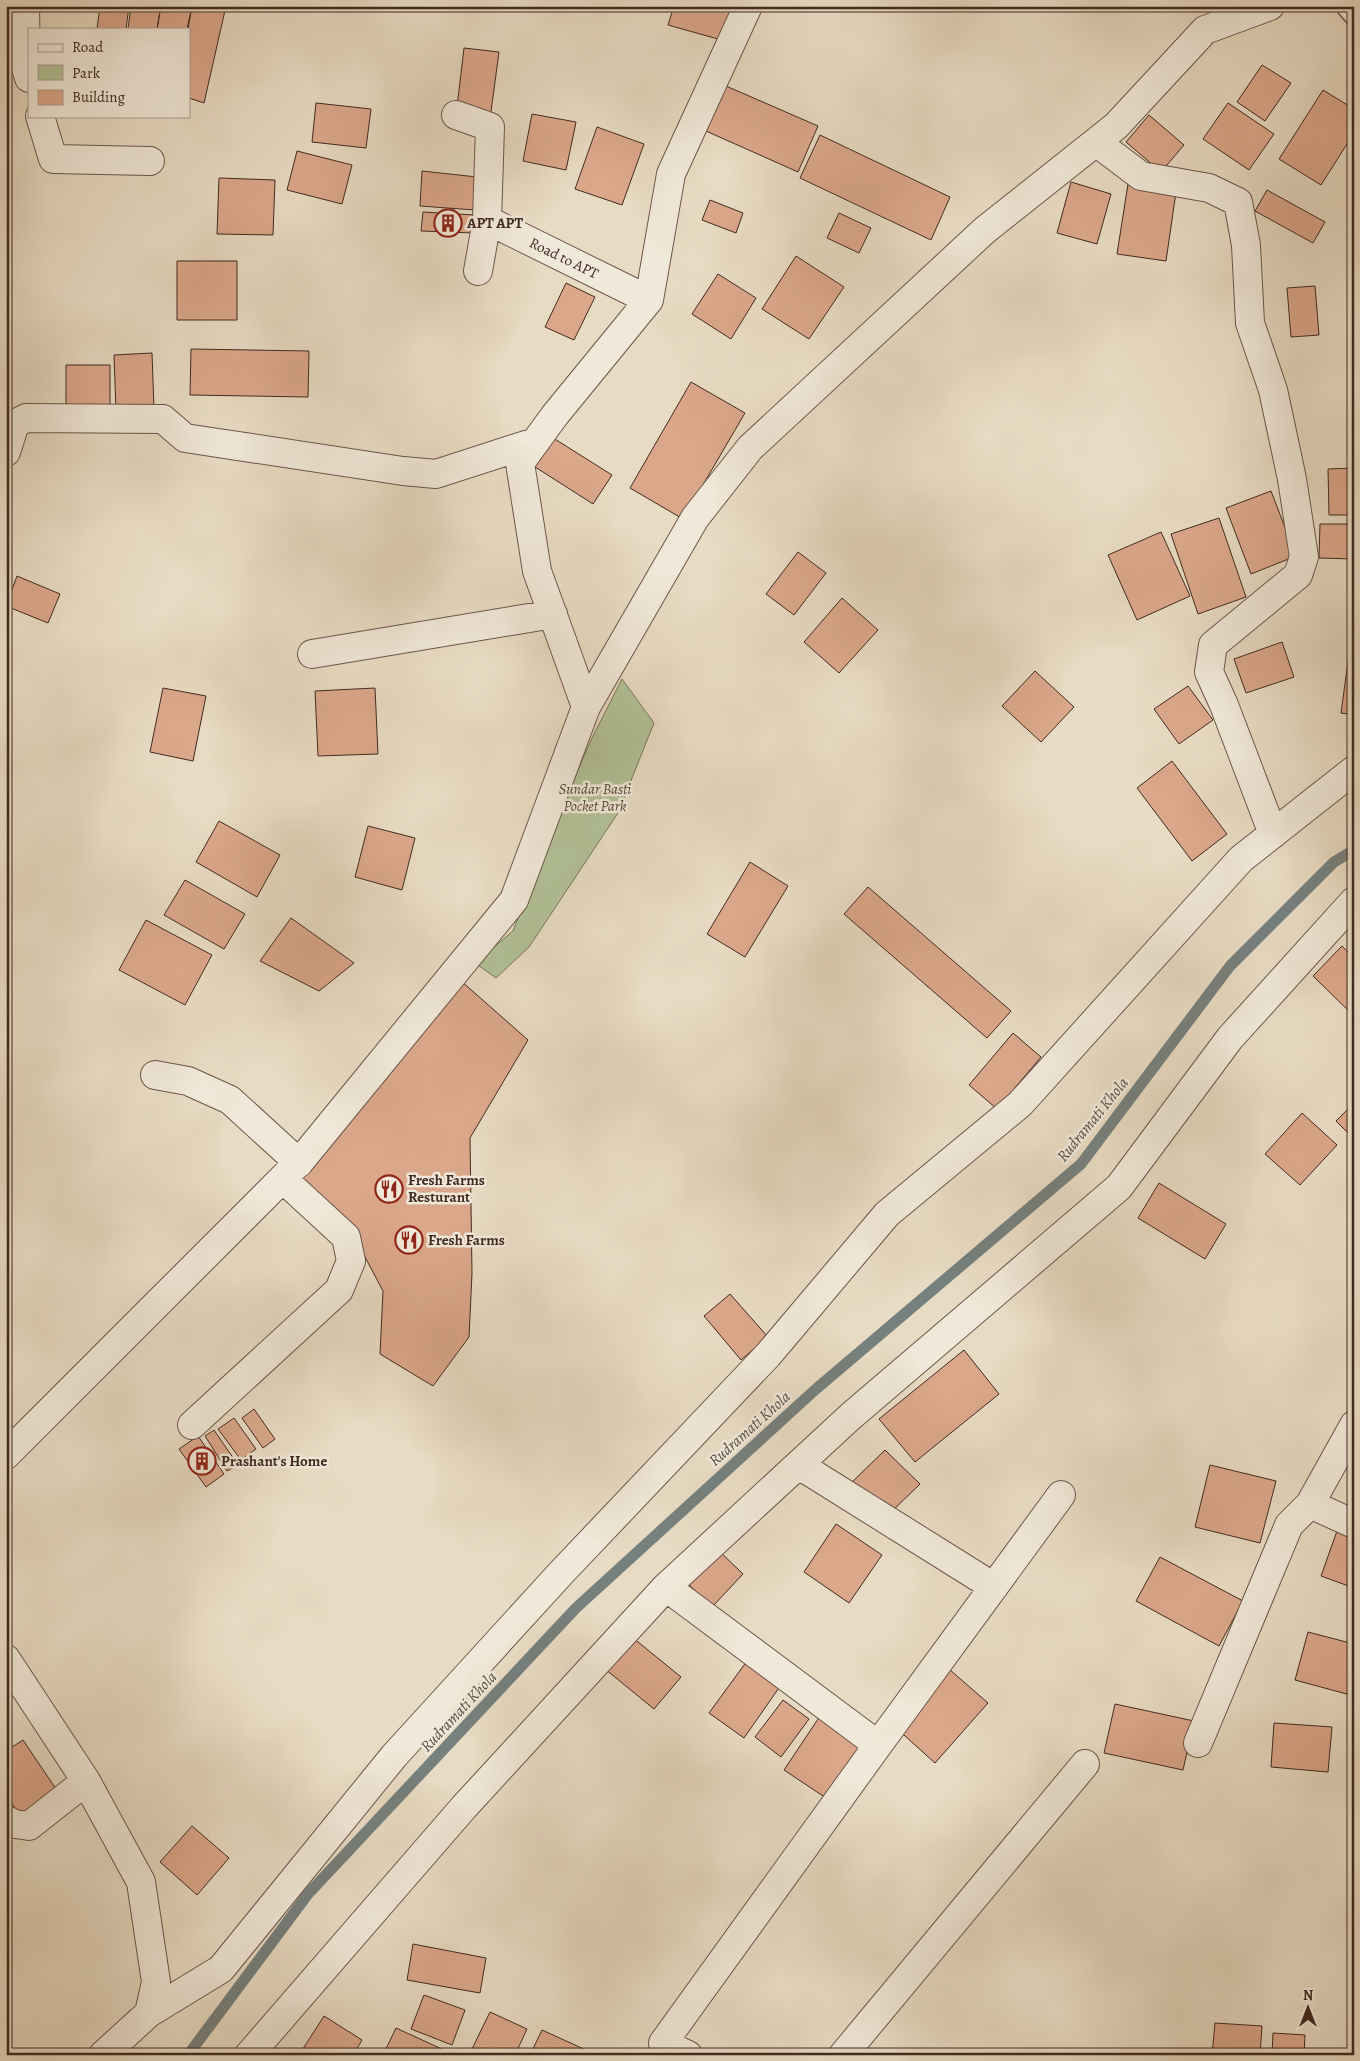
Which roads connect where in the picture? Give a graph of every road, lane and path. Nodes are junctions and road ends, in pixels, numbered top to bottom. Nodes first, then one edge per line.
1 (25, 6) edge
2 (748, 6) edge
3 (1270, 6) edge
4 (1347, 6) edge
5 (1354, 14) edge
6 (28, 75) edge
7 (456, 115) dead end
8 (41, 118) edge
9 (1096, 142) junction
10 (150, 161) dead end
11 (487, 220) junction
12 (478, 271) dead end
13 (649, 300) junction
14 (16, 414) edge
15 (535, 442) junction
16 (6, 452) edge
17 (552, 614) junction
18 (312, 654) dead end
19 (586, 707) junction
20 (1354, 770) edge
21 (1273, 834) junction
22 (1354, 901) edge
23 (155, 1075) dead end
24 (291, 1171) junction
25 (192, 1425) dead end
26 (1354, 1425) edge
27 (6, 1455) edge
28 (799, 1465) junction
29 (1060, 1495) dead end
30 (1310, 1504) junction
31 (1354, 1524) edge
32 (666, 1587) junction
33 (994, 1587) junction
34 (6, 1658) edge
35 (1198, 1743) dead end
36 (878, 1745) junction
37 (1085, 1764) dead end
38 (86, 1780) junction
39 (6, 1820) edge
40 (149, 2013) junction
41 (660, 2049) edge
42 (103, 2055) edge
43 (249, 2055) edge
44 (688, 2055) edge
45 (843, 2055) edge

1 - 6 street
2 - 13 street
3 - 9 street
4 - 5 lane
7 - 11 street
8 - 10 street
9 - 19 street
9 - 21 street
11 - 12 street
11 - 13 street, Road to APT
13 - 15 street
14 - 15 street
14 - 16 street
15 - 17 street
17 - 18 street
17 - 19 street
19 - 24 street
20 - 21 street
21 - 40 street
22 - 28 street
23 - 24 street
24 - 25 street
24 - 27 street
26 - 30 street
28 - 32 street
28 - 33 street
29 - 33 street
30 - 31 street
30 - 35 street
32 - 36 street
32 - 43 street
33 - 36 street
34 - 38 street
36 - 41 street
37 - 45 street
38 - 39 street
38 - 40 street
40 - 42 street
41 - 44 street

